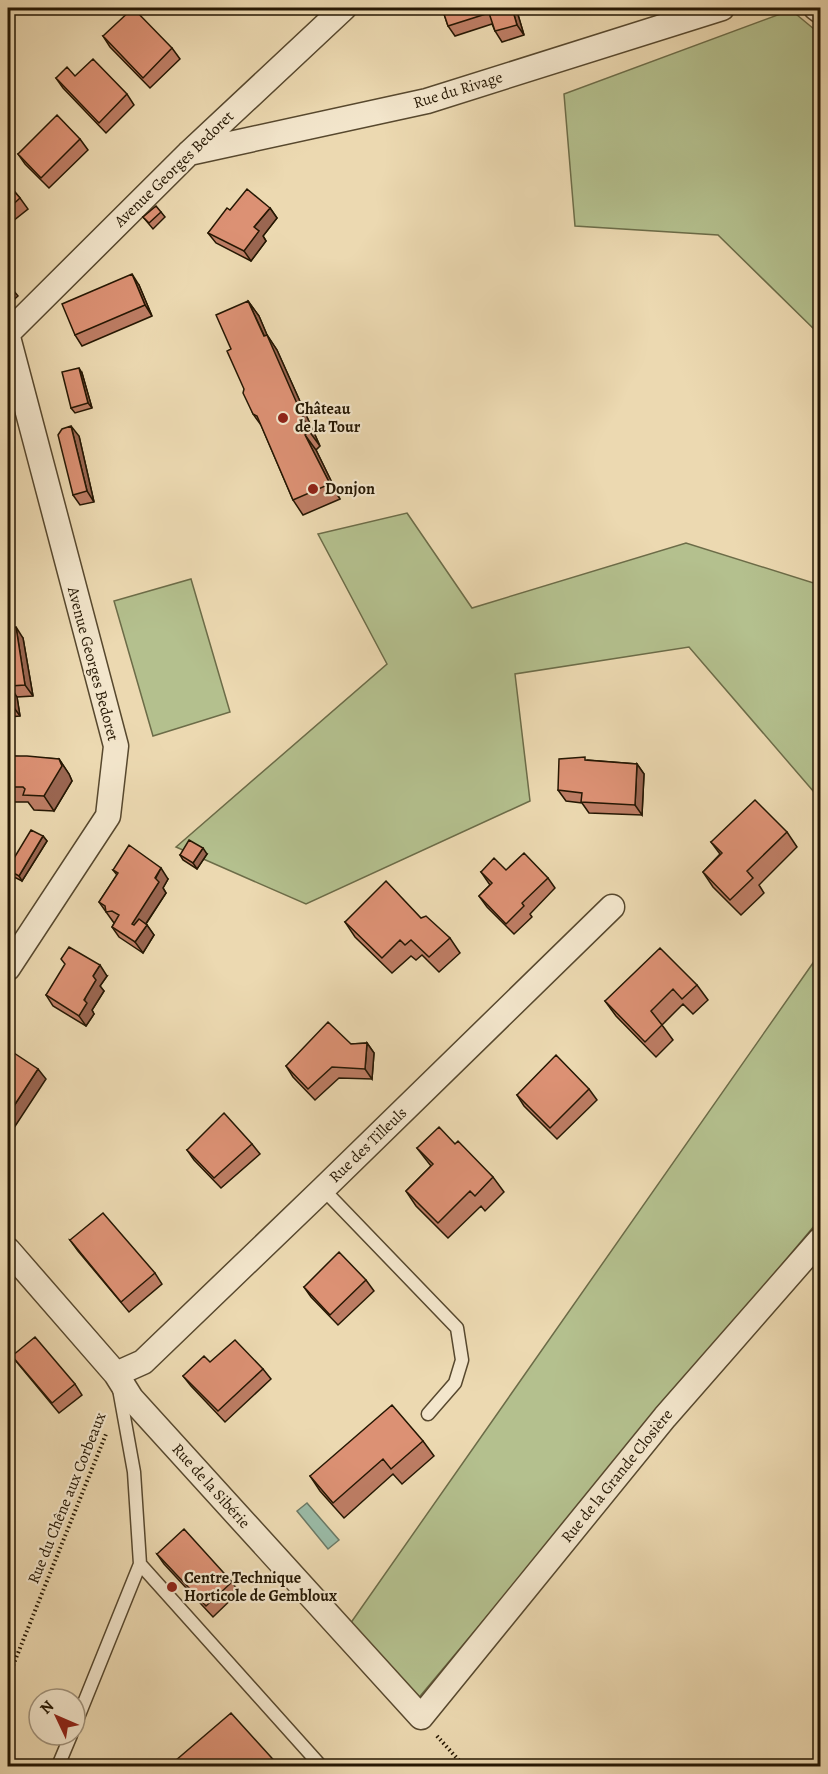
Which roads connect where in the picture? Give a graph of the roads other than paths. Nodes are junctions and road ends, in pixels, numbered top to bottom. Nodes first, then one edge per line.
1 (344, 8) edge
2 (722, 8) edge
3 (816, 8) edge
4 (820, 11) edge
5 (189, 153) junction
6 (8, 335) edge
7 (612, 907) dead end
8 (8, 968) edge
9 (323, 1189) junction
10 (820, 1240) edge
11 (8, 1250) edge
12 (118, 1383) junction
13 (428, 1414) dead end
14 (140, 1564) junction
15 (87, 1695) edge
16 (421, 1718) joint
17 (66, 1747) edge
18 (58, 1767) edge
19 (321, 1767) edge

1 - 5 street, Avenue Georges Bedoret
2 - 5 street, Rue du Rivage
3 - 4 street
5 - 6 street, Avenue Georges Bedoret
6 - 8 street, Avenue Georges Bedoret
7 - 9 street, Rue des Tilleuls
9 - 12 street, Rue des Tilleuls
9 - 13 lane
10 - 16 street, Rue de la Grande Closière
11 - 12 street, Rue de la Sibérie
12 - 14 lane
12 - 16 street, Rue de la Sibérie
14 - 15 lane
14 - 19 lane
17 - 18 lane

